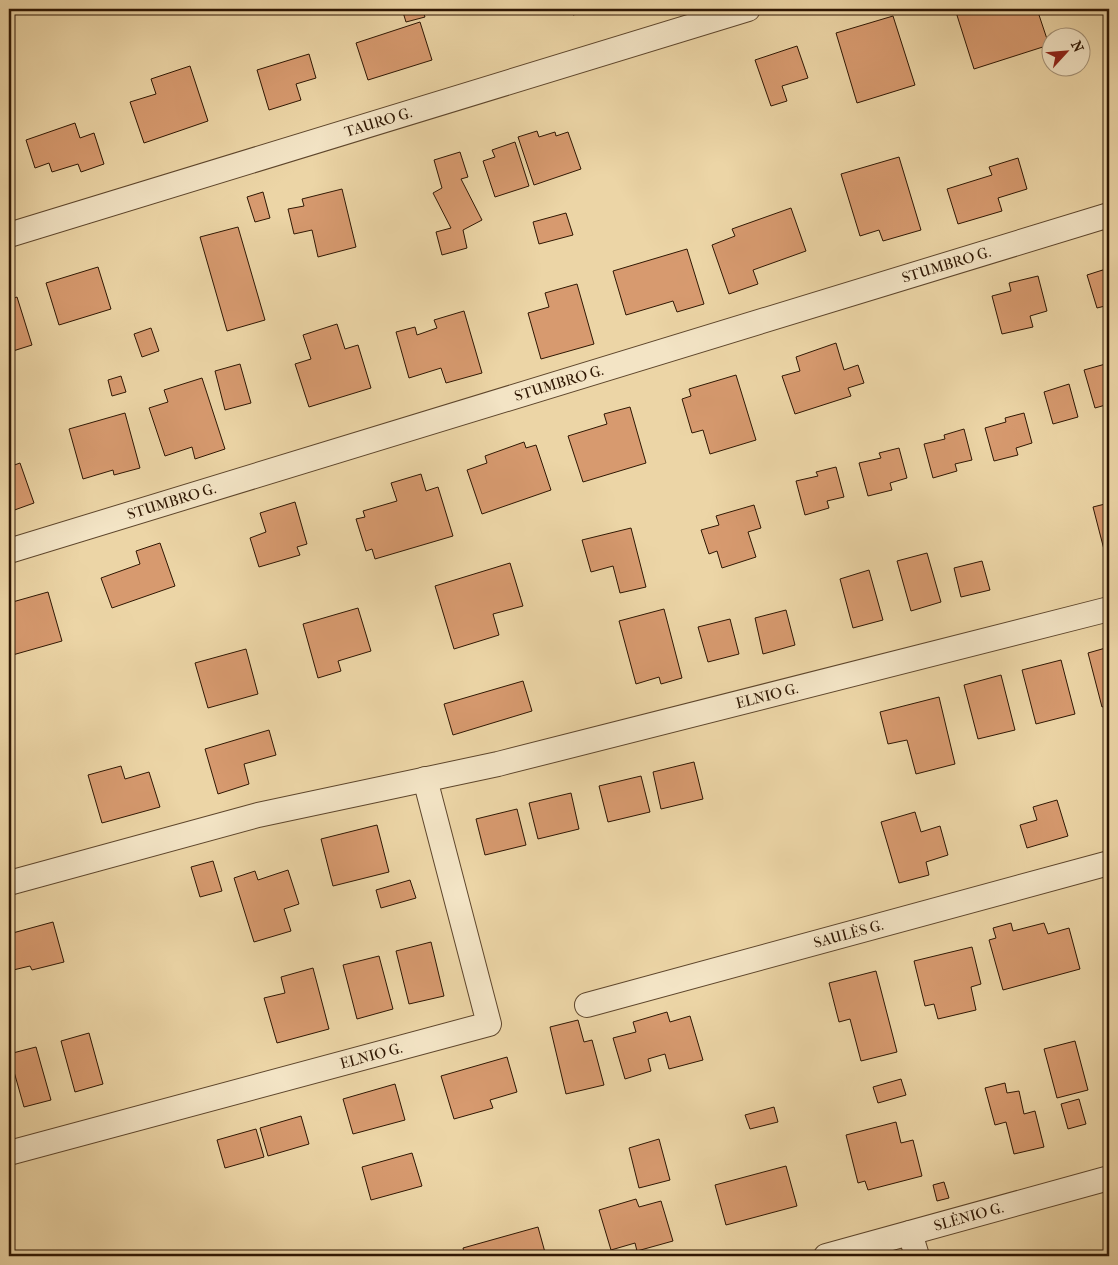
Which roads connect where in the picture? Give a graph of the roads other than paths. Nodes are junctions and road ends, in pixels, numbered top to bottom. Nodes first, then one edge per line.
1 (748, 9) edge
2 (1109, 215) edge
3 (9, 234) edge
4 (9, 551) edge
5 (1109, 609) edge
6 (425, 779) junction
7 (1109, 863) edge
8 (9, 883) edge
9 (588, 1005) dead end
10 (9, 1153) edge
11 (1109, 1178) edge
12 (910, 1233) junction
13 (826, 1256) edge
14 (917, 1256) edge

1 - 3 street, TAURO G.
2 - 4 street, STUMBRO G.
5 - 6 street, ELNIO G.
6 - 8 street, ELNIO G.
6 - 10 street, ELNIO G.
7 - 9 street, SAULĖS G.
11 - 12 street, SLĖNIO G.
12 - 13 street, SLĖNIO G.
12 - 14 street

